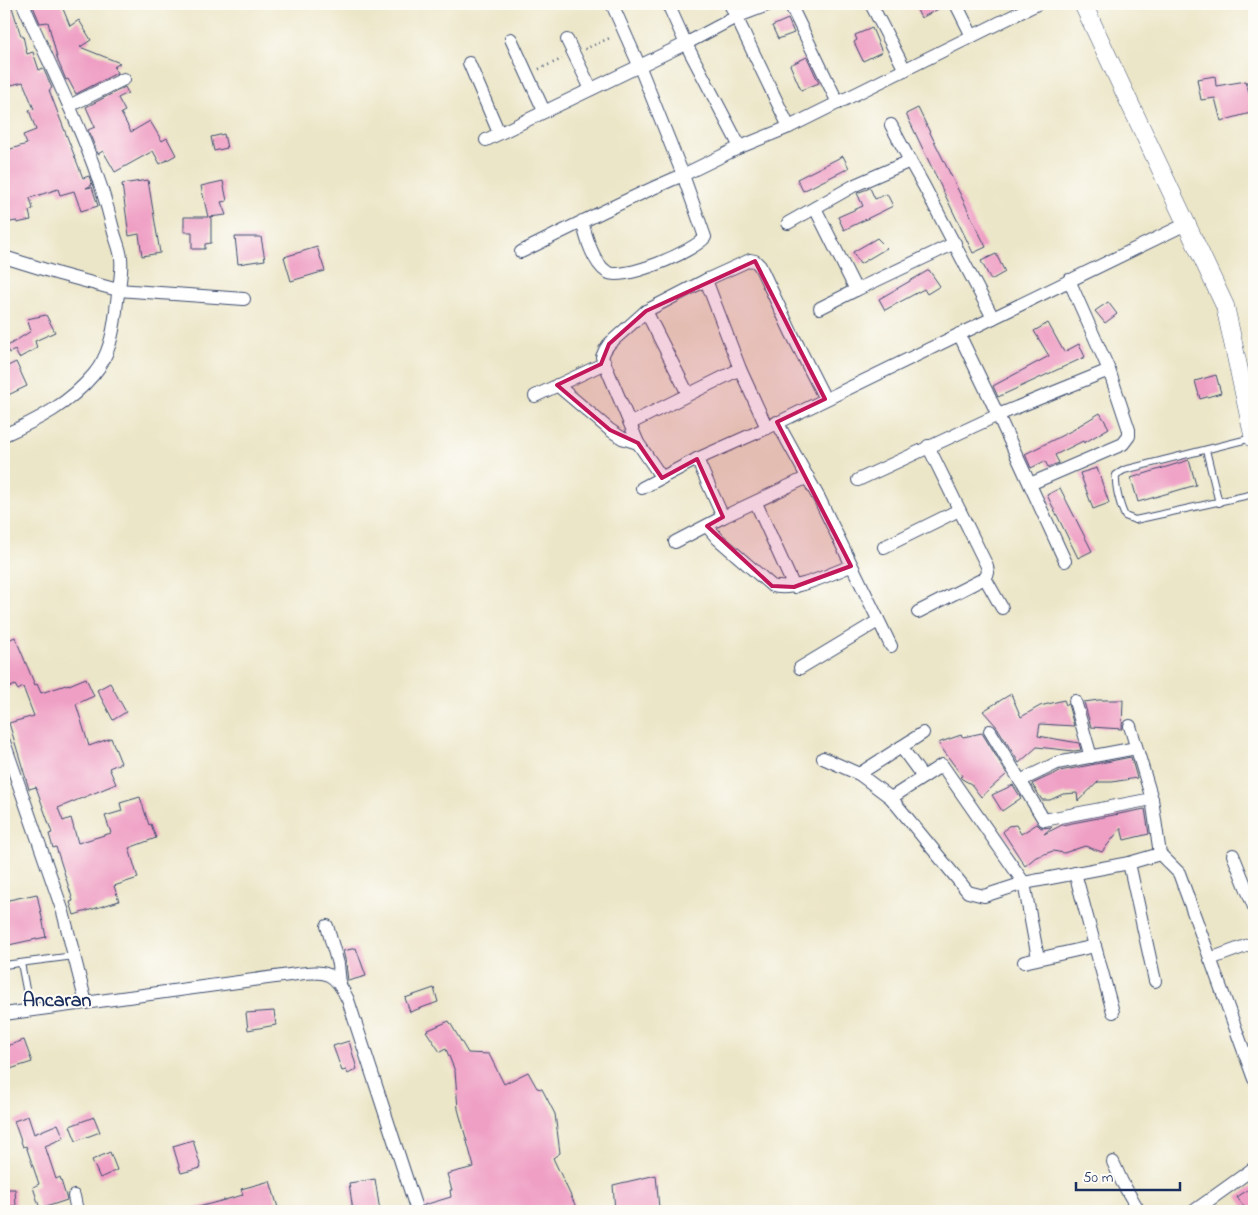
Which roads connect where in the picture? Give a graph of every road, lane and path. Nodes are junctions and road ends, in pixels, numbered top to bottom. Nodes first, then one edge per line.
1 (23, 4) edge
2 (612, 4) edge
3 (668, 4) edge
4 (730, 4) edge
5 (770, 4) edge
6 (790, 4) edge
7 (871, 4) edge
8 (956, 4) edge
9 (1037, 4) edge
10 (1083, 4) edge
11 (1094, 4) edge
12 (736, 17) junction
13 (1092, 22) junction
14 (972, 36) junction
15 (510, 38) dead end
16 (567, 40) dead end
17 (686, 44) junction
18 (469, 63) dead end
19 (639, 65) junction
20 (905, 70) junction
21 (124, 79) dead end
22 (591, 89) junction
23 (838, 103) junction
24 (69, 106) junction
25 (544, 111) junction
26 (891, 124) dead end
27 (789, 127) junction
28 (499, 133) junction
29 (486, 140) dead end
30 (740, 146) junction
31 (910, 161) junction
32 (683, 175) junction
33 (815, 208) junction
34 (582, 221) junction
35 (788, 223) dead end
36 (1186, 224) junction
37 (955, 243) junction
38 (521, 252) dead end
39 (4, 256) edge
40 (706, 280) junction
41 (1069, 280) junction
42 (119, 286) junction
43 (856, 290) junction
44 (244, 299) dead end
45 (820, 308) dead end
46 (646, 311) junction
47 (993, 318) junction
48 (959, 334) junction
49 (605, 363) junction
50 (740, 369) junction
51 (1110, 370) junction
52 (557, 386) junction
53 (688, 394) junction
54 (535, 396) dead end
55 (825, 399) junction
56 (998, 415) junction
57 (631, 422) junction
58 (772, 425) junction
59 (4, 435) edge
60 (1254, 438) edge
61 (638, 443) junction
62 (928, 446) junction
63 (1206, 450) junction
64 (697, 459) junction
65 (808, 477) junction
66 (662, 478) junction
67 (858, 480) dead end
68 (1030, 484) junction
69 (642, 488) dead end
70 (1254, 494) edge
71 (756, 503) junction
72 (1219, 503) junction
73 (959, 510) junction
74 (723, 517) junction
75 (707, 526) junction
76 (675, 542) dead end
77 (884, 547) dead end
78 (1065, 561) dead end
79 (851, 566) junction
80 (985, 578) junction
81 (794, 587) junction
82 (1002, 608) dead end
83 (918, 612) dead end
84 (878, 621) junction
85 (891, 646) dead end
86 (800, 668) dead end
87 (1075, 701) dead end
88 (1130, 726) dead end
89 (990, 731) dead end
90 (923, 733) dead end
91 (4, 742) edge
92 (901, 747) junction
93 (1136, 748) junction
94 (1091, 757) junction
95 (823, 758) dead end
96 (859, 774) junction
97 (923, 777) junction
98 (1020, 781) junction
99 (891, 798) junction
100 (1152, 799) junction
101 (1160, 854) junction
102 (1233, 854) dead end
103 (1129, 863) junction
104 (1075, 874) junction
105 (1024, 883) junction
106 (1254, 907) edge
107 (327, 926) dead end
108 (1254, 943) edge
109 (1095, 946) junction
110 (74, 956) junction
111 (1038, 958) junction
112 (1210, 959) junction
113 (1024, 962) dead end
114 (21, 963) junction
115 (4, 965) edge
116 (1155, 981) dead end
117 (340, 984) junction
118 (86, 1003) junction
119 (30, 1010) junction
120 (1113, 1012) dead end
121 (4, 1014) edge
122 (1254, 1079) edge
123 (1113, 1162) dead end
124 (1254, 1168) edge
125 (74, 1196) dead end
126 (76, 1211) edge
127 (417, 1211) edge
128 (1139, 1211) edge
129 (1194, 1211) edge

1 - 24 street
2 - 19 street
3 - 17 street
4 - 12 street
5 - 12 street
6 - 23 street
7 - 20 street
8 - 14 street
9 - 14 street
10 - 13 main road
11 - 13 main road
12 - 17 street
12 - 27 street
13 - 36 main road
14 - 20 street
15 - 25 street
16 - 22 street
17 - 19 street
17 - 30 street
18 - 28 street
19 - 22 street
19 - 32 street
20 - 23 street
21 - 24 street
22 - 25 street
23 - 27 street
24 - 42 street
25 - 28 street
26 - 31 street
27 - 30 street
28 - 29 street
30 - 32 street
31 - 33 street
31 - 37 street
32 - 34 street
32 - 34 street
33 - 35 street
33 - 43 street
34 - 38 street
36 - 41 street
36 - 60 main road
37 - 43 street
37 - 47 street
39 - 42 street
40 - 46 street
40 - 50 street
40 - 55 street
41 - 47 street
41 - 51 street
42 - 44 street
42 - 59 street
43 - 45 street
46 - 49 street
46 - 53 street
47 - 48 street
48 - 55 street
48 - 56 street
49 - 52 street
49 - 57 street
50 - 53 street
50 - 58 street
51 - 56 street
51 - 68 street
52 - 54 street
52 - 61 street
53 - 57 street
55 - 58 street
56 - 62 street
56 - 68 street
57 - 61 street
58 - 64 street
58 - 65 street
60 - 63 lane
61 - 66 street
62 - 67 street
62 - 73 street
63 - 72 lane
63 - 72 lane
64 - 66 street
64 - 74 street
65 - 71 street
65 - 79 street
66 - 69 street
68 - 78 street
70 - 72 lane
71 - 74 street
71 - 81 street
73 - 77 street
73 - 80 street
74 - 75 street
75 - 76 street
75 - 81 street
79 - 81 street
79 - 84 street
80 - 82 street
80 - 83 street
84 - 85 street
84 - 86 street
87 - 94 street
88 - 93 street
89 - 98 street
90 - 92 street
91 - 110 street
92 - 96 street
92 - 97 street
93 - 94 street
93 - 100 street
94 - 98 street
95 - 96 street
96 - 99 street
97 - 99 street
97 - 105 street
98 - 100 street
99 - 105 street
100 - 101 street
101 - 103 street
101 - 112 street
102 - 106 street
103 - 104 street
103 - 116 street
104 - 105 street
104 - 109 street
105 - 111 street
107 - 117 street
108 - 112 street
109 - 111 street
109 - 120 street
110 - 114 lane
110 - 118 street
111 - 113 street
112 - 122 street
114 - 115 lane
114 - 119 lane
117 - 118 street
117 - 127 street
118 - 119 street
119 - 121 street
123 - 128 street
124 - 129 street
125 - 126 street

